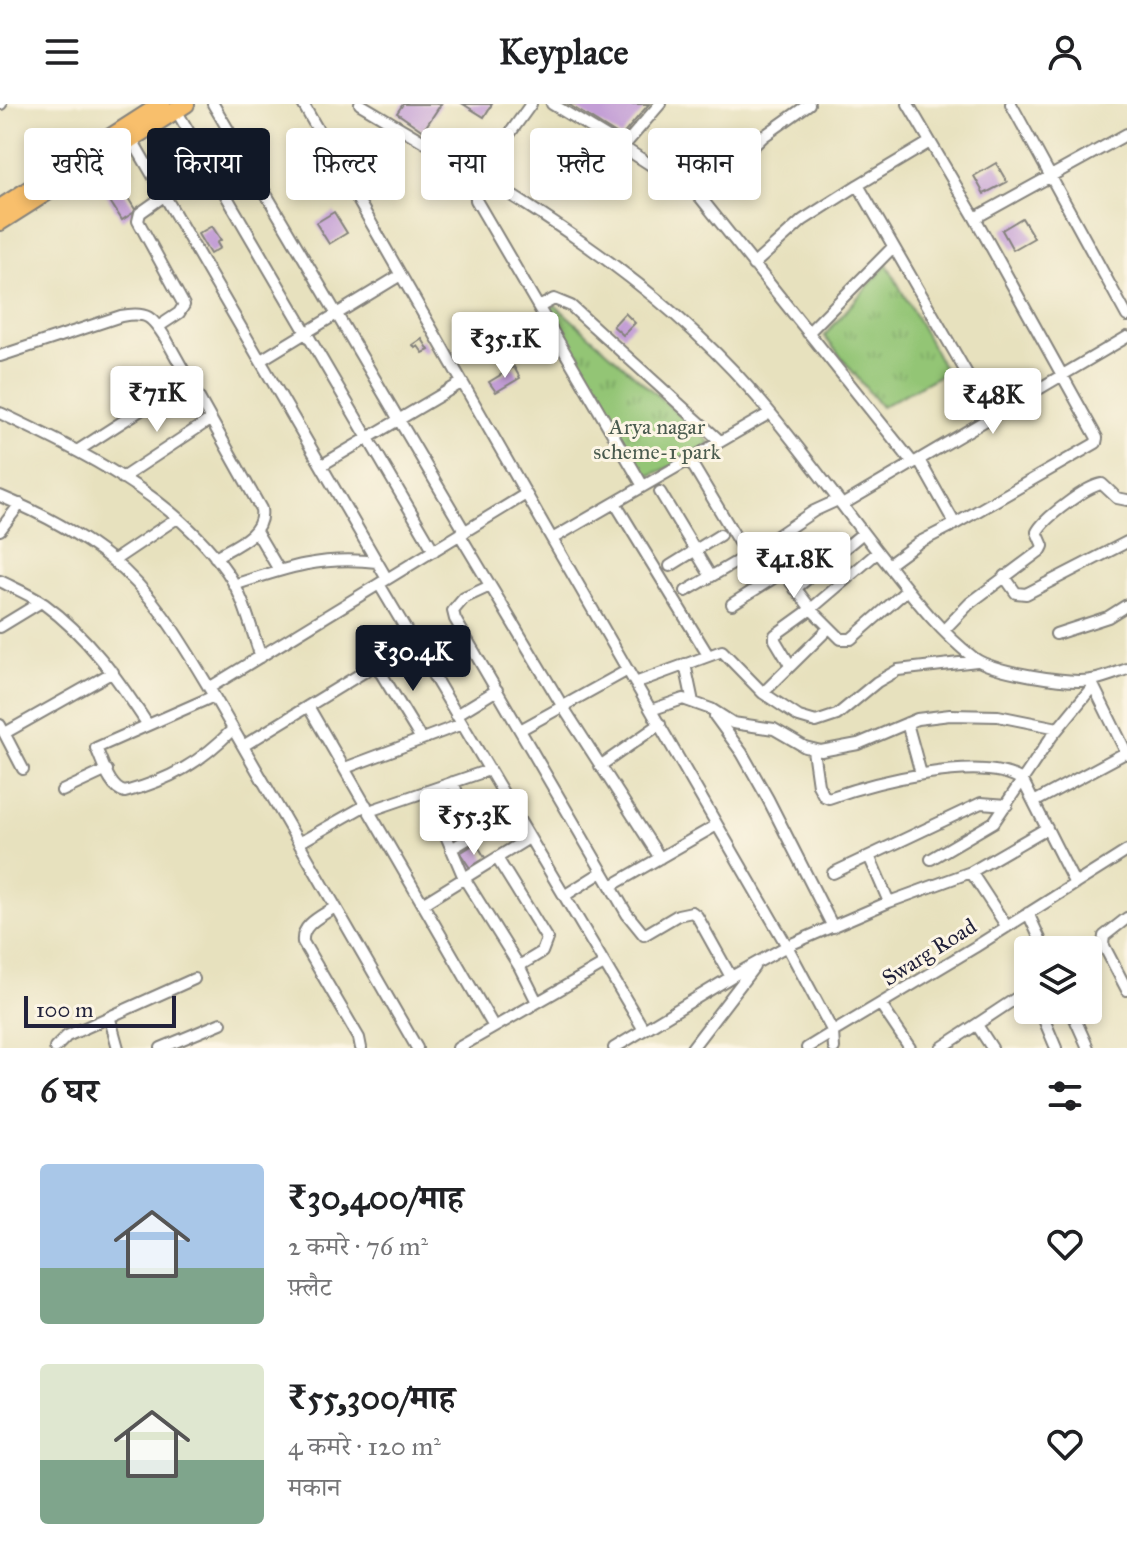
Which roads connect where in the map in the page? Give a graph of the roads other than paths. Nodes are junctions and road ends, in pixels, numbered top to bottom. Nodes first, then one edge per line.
1 (213, 104) edge
2 (303, 104) edge
3 (360, 104) edge
4 (531, 104) edge
5 (552, 104) edge
6 (660, 104) edge
7 (809, 104) edge
8 (908, 104) edge
9 (1011, 104) edge
10 (174, 106) edge
11 (514, 128) edge
12 (592, 128) edge
13 (1127, 134) edge
14 (632, 137) edge
15 (131, 138) joint
16 (761, 139) edge
17 (421, 140) edge
18 (930, 142) junction
19 (147, 166) edge
20 (1051, 175) junction
21 (858, 185) junction
22 (514, 197) edge
23 (34, 200) edge
24 (158, 200) edge
25 (166, 200) edge
26 (476, 200) edge
27 (702, 200) edge
28 (0, 208) edge
29 (975, 218) junction
30 (0, 222) edge
31 (893, 247) junction
32 (753, 265) junction
33 (399, 276) junction
34 (539, 307) junction
35 (336, 314) junction
36 (1127, 316) edge
37 (158, 327) junction
38 (307, 332) junction
39 (808, 333) junction
40 (1127, 337) edge
41 (0, 356) edge
42 (261, 360) junction
43 (1063, 375) junction
44 (189, 379) junction
45 (461, 383) junction
46 (0, 413) edge
47 (770, 413) junction
48 (992, 417) junction
49 (211, 419) junction
50 (399, 420) junction
51 (369, 437) junction
52 (720, 441) junction
53 (77, 451) junction
54 (689, 459) junction
55 (916, 461) junction
56 (322, 465) junction
57 (122, 478) junction
58 (643, 486) junction
59 (660, 492) dead end
60 (526, 494) junction
61 (0, 496) edge
62 (1127, 500) edge
63 (615, 503) junction
64 (840, 503) junction
65 (20, 504) junction
66 (177, 518) junction
67 (955, 524) junction
68 (0, 530) edge
69 (256, 531) junction
70 (863, 533) junction
71 (462, 534) junction
72 (720, 535) dead end
73 (552, 539) junction
74 (1127, 542) edge
75 (763, 545) junction
76 (695, 550) junction
77 (434, 551) junction
78 (878, 552) junction
79 (747, 556) junction
80 (215, 557) junction
81 (113, 561) junction
82 (377, 562) junction
83 (888, 565) junction
84 (670, 566) dead end
85 (279, 570) junction
86 (783, 572) junction
87 (710, 575) junction
88 (1004, 576) junction
89 (0, 581) edge
90 (383, 582) junction
91 (234, 585) junction
92 (490, 586) junction
93 (795, 589) junction
94 (907, 590) junction
95 (686, 591) dead end
96 (41, 602) junction
97 (732, 604) dead end
98 (1127, 605) edge
99 (811, 609) junction
100 (0, 627) edge
101 (829, 628) junction
102 (944, 630) junction
103 (1056, 634) dead end
104 (413, 642) junction
105 (708, 655) junction
106 (261, 657) junction
107 (977, 661) junction
108 (685, 664) junction
109 (376, 665) junction
110 (790, 665) junction
111 (1127, 669) edge
112 (628, 670) junction
113 (113, 672) junction
114 (635, 683) junction
115 (1092, 683) junction
116 (497, 690) junction
117 (212, 692) junction
118 (763, 693) junction
119 (693, 702) junction
120 (308, 706) junction
121 (563, 707) junction
122 (711, 709) junction
123 (651, 710) junction
124 (459, 719) junction
125 (907, 723) junction
126 (660, 724) junction
127 (148, 725) junction
128 (1058, 728) junction
129 (2, 729) edge
130 (233, 729) junction
131 (520, 730) junction
132 (421, 739) junction
133 (243, 746) junction
134 (813, 750) junction
135 (1127, 753) edge
136 (600, 766) junction
137 (345, 768) junction
138 (23, 769) dead end
139 (107, 770) junction
140 (489, 770) junction
141 (921, 774) junction
142 (1023, 781) junction
143 (453, 782) junction
144 (62, 791) dead end
145 (427, 791) junction
146 (1034, 802) junction
147 (1007, 805) junction
148 (368, 808) junction
149 (514, 812) junction
150 (717, 825) junction
151 (1047, 828) junction
152 (474, 836) junction
153 (529, 838) junction
154 (299, 843) junction
155 (451, 849) junction
156 (1127, 851) edge
157 (869, 856) junction
158 (497, 858) junction
159 (660, 858) junction
160 (931, 859) dead end
161 (602, 872) junction
162 (971, 872) junction
163 (833, 873) dead end
164 (464, 878) junction
165 (1075, 884) junction
166 (611, 886) junction
167 (564, 896) junction
168 (889, 902) junction
169 (424, 903) junction
170 (335, 907) junction
171 (1028, 913) junction
172 (1127, 918) edge
173 (833, 927) junction
174 (1007, 927) junction
175 (1039, 936) edge
176 (787, 946) junction
177 (756, 963) junction
178 (604, 964) junction
179 (519, 966) junction
180 (731, 977) junction
181 (194, 979) dead end
182 (1127, 990) edge
183 (1014, 1000) edge
184 (537, 1002) junction
185 (881, 1005) junction
186 (110, 1019) junction
187 (221, 1023) dead end
188 (1046, 1024) edge
189 (1077, 1024) edge
190 (977, 1025) junction
191 (494, 1027) junction
192 (644, 1030) junction
193 (833, 1032) junction
194 (193, 1035) junction
195 (55, 1048) edge
196 (118, 1048) edge
197 (161, 1048) edge
198 (198, 1048) edge
199 (361, 1048) edge
200 (417, 1048) edge
201 (458, 1048) edge
202 (614, 1048) edge
203 (692, 1048) edge
204 (807, 1048) edge
205 (834, 1048) edge
206 (910, 1048) edge
207 (941, 1048) edge
208 (992, 1048) edge
209 (1056, 1048) edge
210 (1088, 1048) edge

1 - 35 street
2 - 33 street
3 - 17 street
4 - 11 street
5 - 12 street
6 - 14 street
7 - 16 street
8 - 18 street
9 - 20 street
10 - 15 main road
10 - 28 main road
10 - 38 street
13 - 20 street
15 - 19 street
18 - 21 street
18 - 29 street
20 - 29 street
20 - 36 street
21 - 31 street
21 - 32 street
22 - 47 street
23 - 30 main road
24 - 37 street
25 - 42 street
26 - 34 street
27 - 32 street
29 - 43 street
31 - 39 street
31 - 48 street
32 - 39 street
33 - 35 street
33 - 45 street
34 - 52 street
34 - 58 street
35 - 38 street
35 - 50 street
37 - 41 street
37 - 44 street
38 - 42 street
38 - 51 street
39 - 55 street
40 - 43 street
42 - 56 street
43 - 48 street
43 - 67 street
44 - 49 street
44 - 53 street
45 - 50 street
45 - 60 street
46 - 53 street
47 - 52 street
47 - 64 street
48 - 55 street
49 - 57 street
49 - 69 street
50 - 51 street
50 - 71 street
51 - 56 street
51 - 77 street
52 - 54 street
53 - 57 street
54 - 58 street
54 - 79 street
55 - 64 street
55 - 67 street
56 - 82 street
57 - 66 street
58 - 63 street
59 - 76 street
60 - 71 street
60 - 73 street
61 - 65 street
62 - 88 street
63 - 73 street
63 - 105 street
64 - 70 street
64 - 75 street
65 - 68 street
65 - 81 street
66 - 80 street
66 - 81 street
67 - 83 street
69 - 80 street
69 - 85 street
70 - 78 street
70 - 93 street
71 - 77 street
71 - 92 street
72 - 76 street
73 - 112 street
74 - 88 street
75 - 79 street
75 - 86 street
76 - 84 street
76 - 87 street
77 - 90 street
78 - 83 street
78 - 99 street
79 - 87 street
80 - 91 street
81 - 117 street
82 - 85 street
82 - 90 street
83 - 94 street
85 - 91 street
86 - 93 street
86 - 97 street
87 - 95 street
88 - 102 street
89 - 96 street
90 - 104 street
90 - 106 street
91 - 106 street
92 - 116 street
92 - 121 street
93 - 99 street
94 - 101 street
94 - 102 street
96 - 100 street
96 - 113 street
98 - 103 street
99 - 101 street
99 - 110 street
101 - 110 street
102 - 107 street
104 - 109 street
104 - 124 street
105 - 108 street
105 - 118 street
106 - 117 street
107 - 115 street
107 - 118 street
108 - 114 street
108 - 119 street
109 - 120 street
109 - 132 street
110 - 118 street
111 - 115 street
112 - 114 street
112 - 121 street
113 - 127 street
113 - 129 street
114 - 123 street
115 - 128 street
115 - 135 street
116 - 124 street
116 - 131 street
117 - 127 street
117 - 130 street
119 - 122 street
119 - 123 street
120 - 133 street
120 - 137 street
121 - 131 street
121 - 136 street
122 - 134 street
122 - 173 street
123 - 126 street
124 - 132 street
124 - 140 street
125 - 128 street
125 - 134 street
125 - 141 street
126 - 136 street
126 - 150 street
127 - 139 street
128 - 142 street
129 - 138 street
130 - 133 street
130 - 139 street
131 - 161 street
132 - 137 street
133 - 154 street
134 - 141 street
135 - 146 street
136 - 159 street
137 - 148 street
139 - 144 street
140 - 143 street
140 - 149 street
141 - 142 street
142 - 146 street
142 - 147 street
143 - 145 street
143 - 152 street
145 - 148 street
145 - 155 street
146 - 151 street
147 - 157 street
147 - 160 street
148 - 154 street
148 - 169 street
149 - 152 street
149 - 153 street
150 - 159 street
150 - 176 street
151 - 162 street
151 - 165 street
152 - 155 street
153 - 158 street
153 - 167 street
154 - 170 street
155 - 164 street
156 - 165 street, Swarg Road
157 - 163 street
157 - 168 street
158 - 164 street
158 - 179 street
159 - 166 street
161 - 166 street
161 - 167 street
162 - 168 street
162 - 174 street
164 - 169 street
164 - 179 street
165 - 171 street, Swarg Road
166 - 180 street
167 - 178 street
168 - 173 street
169 - 191 street
170 - 199 street
170 - 200 street
171 - 174 street, Swarg Road
171 - 175 street
172 - 182 street
173 - 176 street
174 - 185 street, Swarg Road
176 - 177 street
176 - 193 street
177 - 180 street
177 - 203 street
178 - 184 street
178 - 192 street
179 - 184 street
180 - 192 street
181 - 186 street
183 - 190 street
184 - 191 street
185 - 193 street, Swarg Road
185 - 206 street
186 - 195 street
186 - 196 street
187 - 194 street
188 - 209 street
189 - 210 street
190 - 207 street
190 - 208 street
191 - 201 street
192 - 202 street
193 - 204 street, Swarg Road
193 - 205 street
194 - 197 street
194 - 198 street

